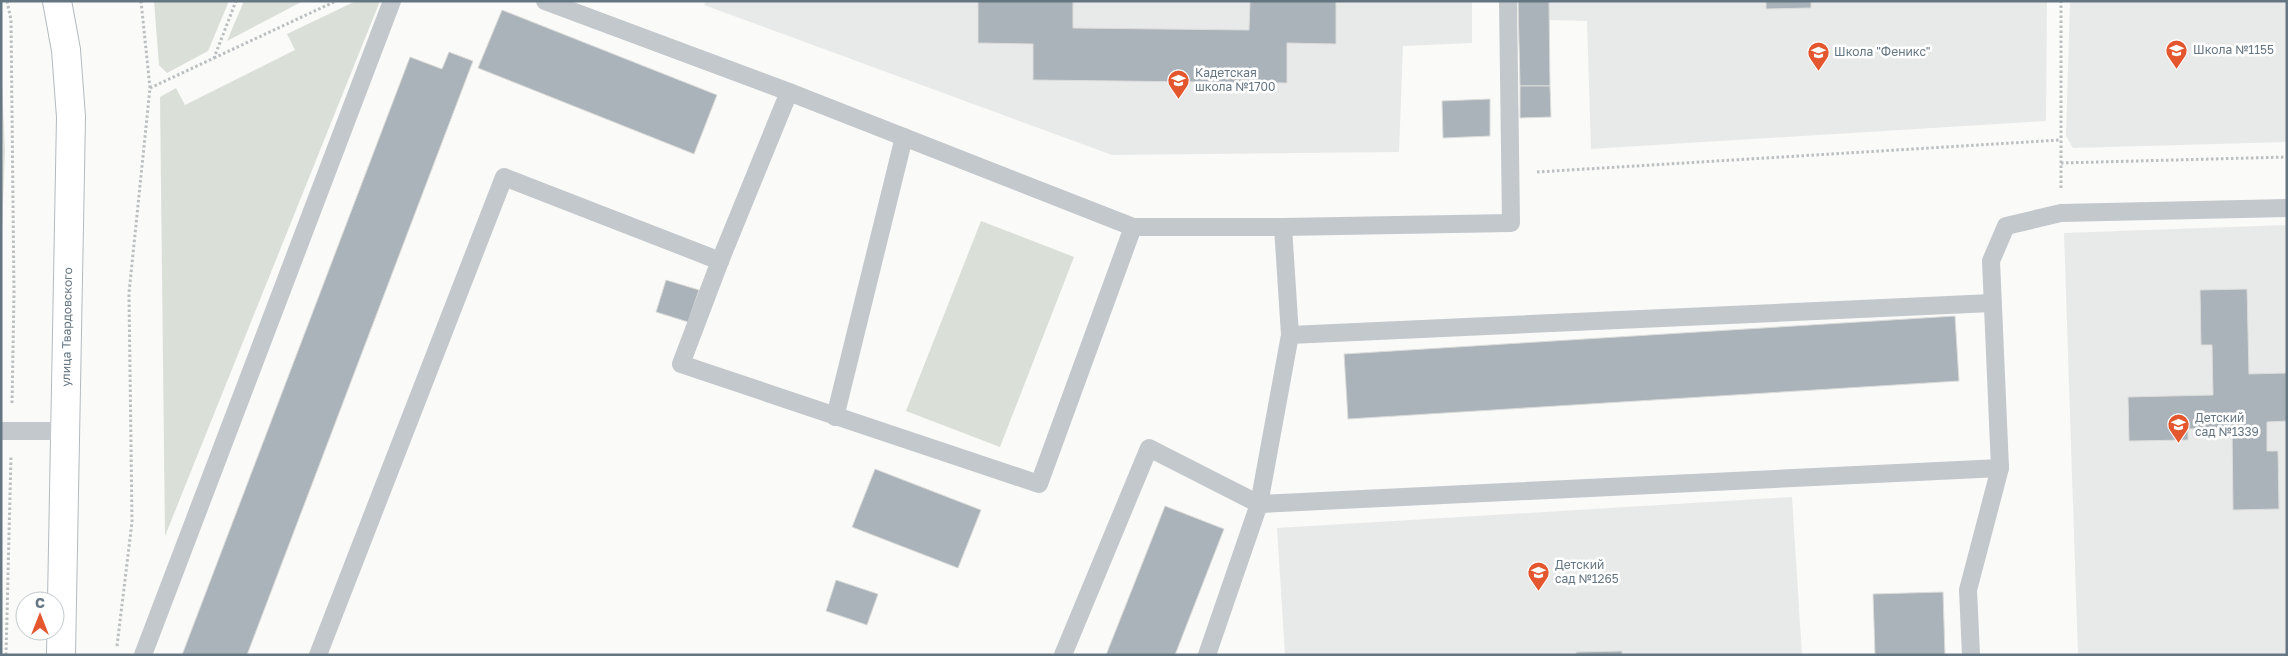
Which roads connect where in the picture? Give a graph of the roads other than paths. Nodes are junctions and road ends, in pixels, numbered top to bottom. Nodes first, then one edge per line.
1 (57, 1) edge
2 (392, 1) edge
3 (545, 1) edge
4 (1508, 1) edge
5 (789, 92) junction
6 (904, 137) junction
7 (2287, 208) edge
8 (1133, 227) junction
9 (1283, 227) junction
10 (720, 261) junction
11 (1992, 303) junction
12 (1290, 335) junction
13 (835, 416) junction
14 (65, 430) junction
15 (6, 431) edge
16 (2000, 468) junction
17 (1259, 504) junction
18 (61, 655) edge
19 (143, 655) edge
20 (318, 655) edge
21 (1063, 655) edge
22 (1207, 655) edge
23 (1971, 655) edge

1 - 14 main road, улица Твардовского
2 - 19 lane
3 - 5 lane
4 - 9 lane
5 - 6 lane
5 - 10 lane
6 - 8 lane
6 - 13 lane
7 - 11 lane
8 - 9 lane
8 - 13 lane
9 - 12 lane
10 - 13 lane
10 - 20 lane
11 - 12 lane
11 - 16 lane
12 - 17 lane
14 - 15 lane
14 - 18 main road, улица Твардовского
16 - 17 lane
16 - 23 lane
17 - 21 lane
17 - 22 lane

